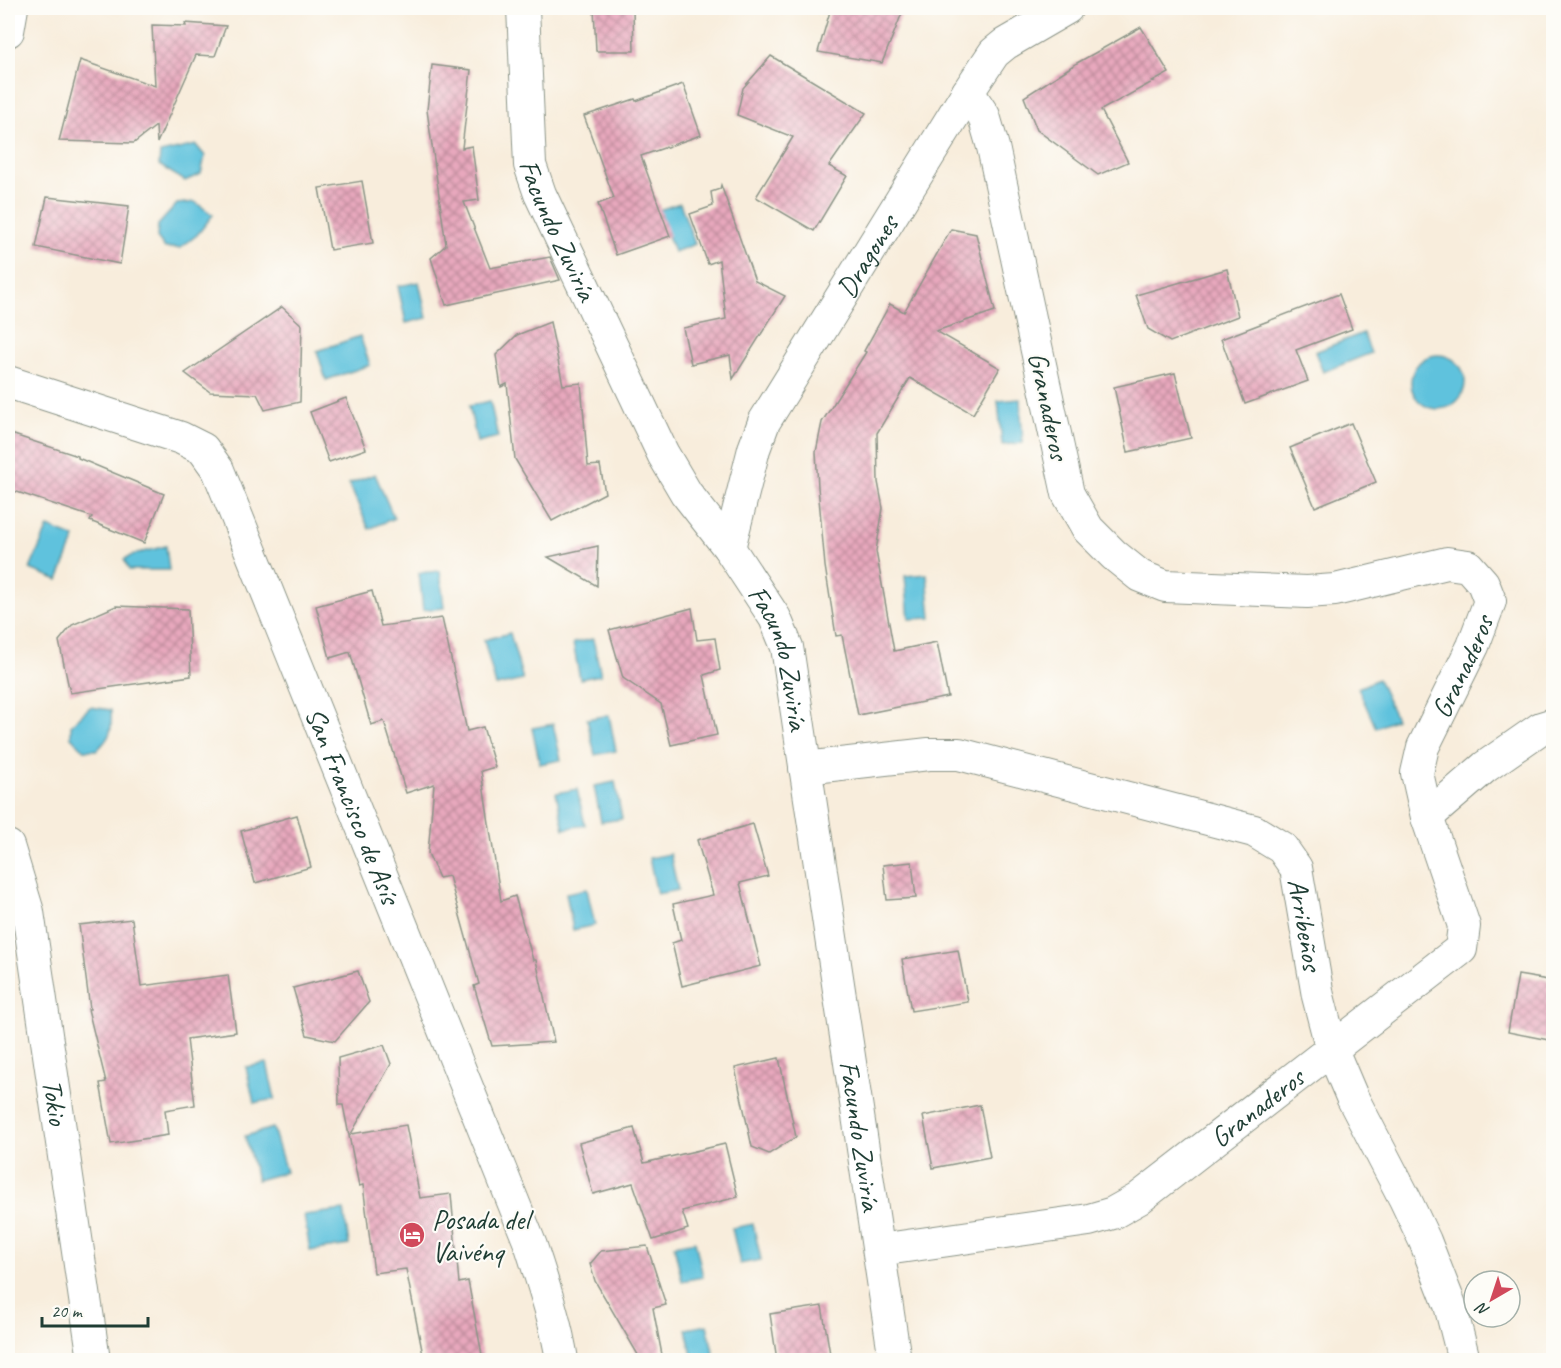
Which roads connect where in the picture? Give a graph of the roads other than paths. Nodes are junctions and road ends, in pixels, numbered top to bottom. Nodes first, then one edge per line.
1 (12, 8) edge
2 (523, 8) edge
3 (1067, 8) edge
4 (8, 31) edge
5 (968, 92) junction
6 (8, 382) edge
7 (729, 548) junction
8 (1554, 724) edge
9 (805, 768) junction
10 (1427, 817) junction
11 (8, 846) edge
12 (1332, 1050) junction
13 (879, 1250) junction
14 (94, 1360) edge
15 (562, 1360) edge
16 (896, 1360) edge
17 (1464, 1360) edge

1 - 4 street
2 - 7 street, Facundo Zuviría
3 - 5 street, Dragones
5 - 7 street, Dragones
5 - 10 street, Granaderos
6 - 15 street, San Francisco de Asís
7 - 9 street, Facundo Zuviría
8 - 10 street
9 - 12 street, Arribeños
9 - 13 street, Facundo Zuviría
10 - 12 street, Granaderos
11 - 14 street, Tokio
12 - 13 street, Granaderos
12 - 17 street, Arribeños
13 - 16 street, Facundo Zuviría

